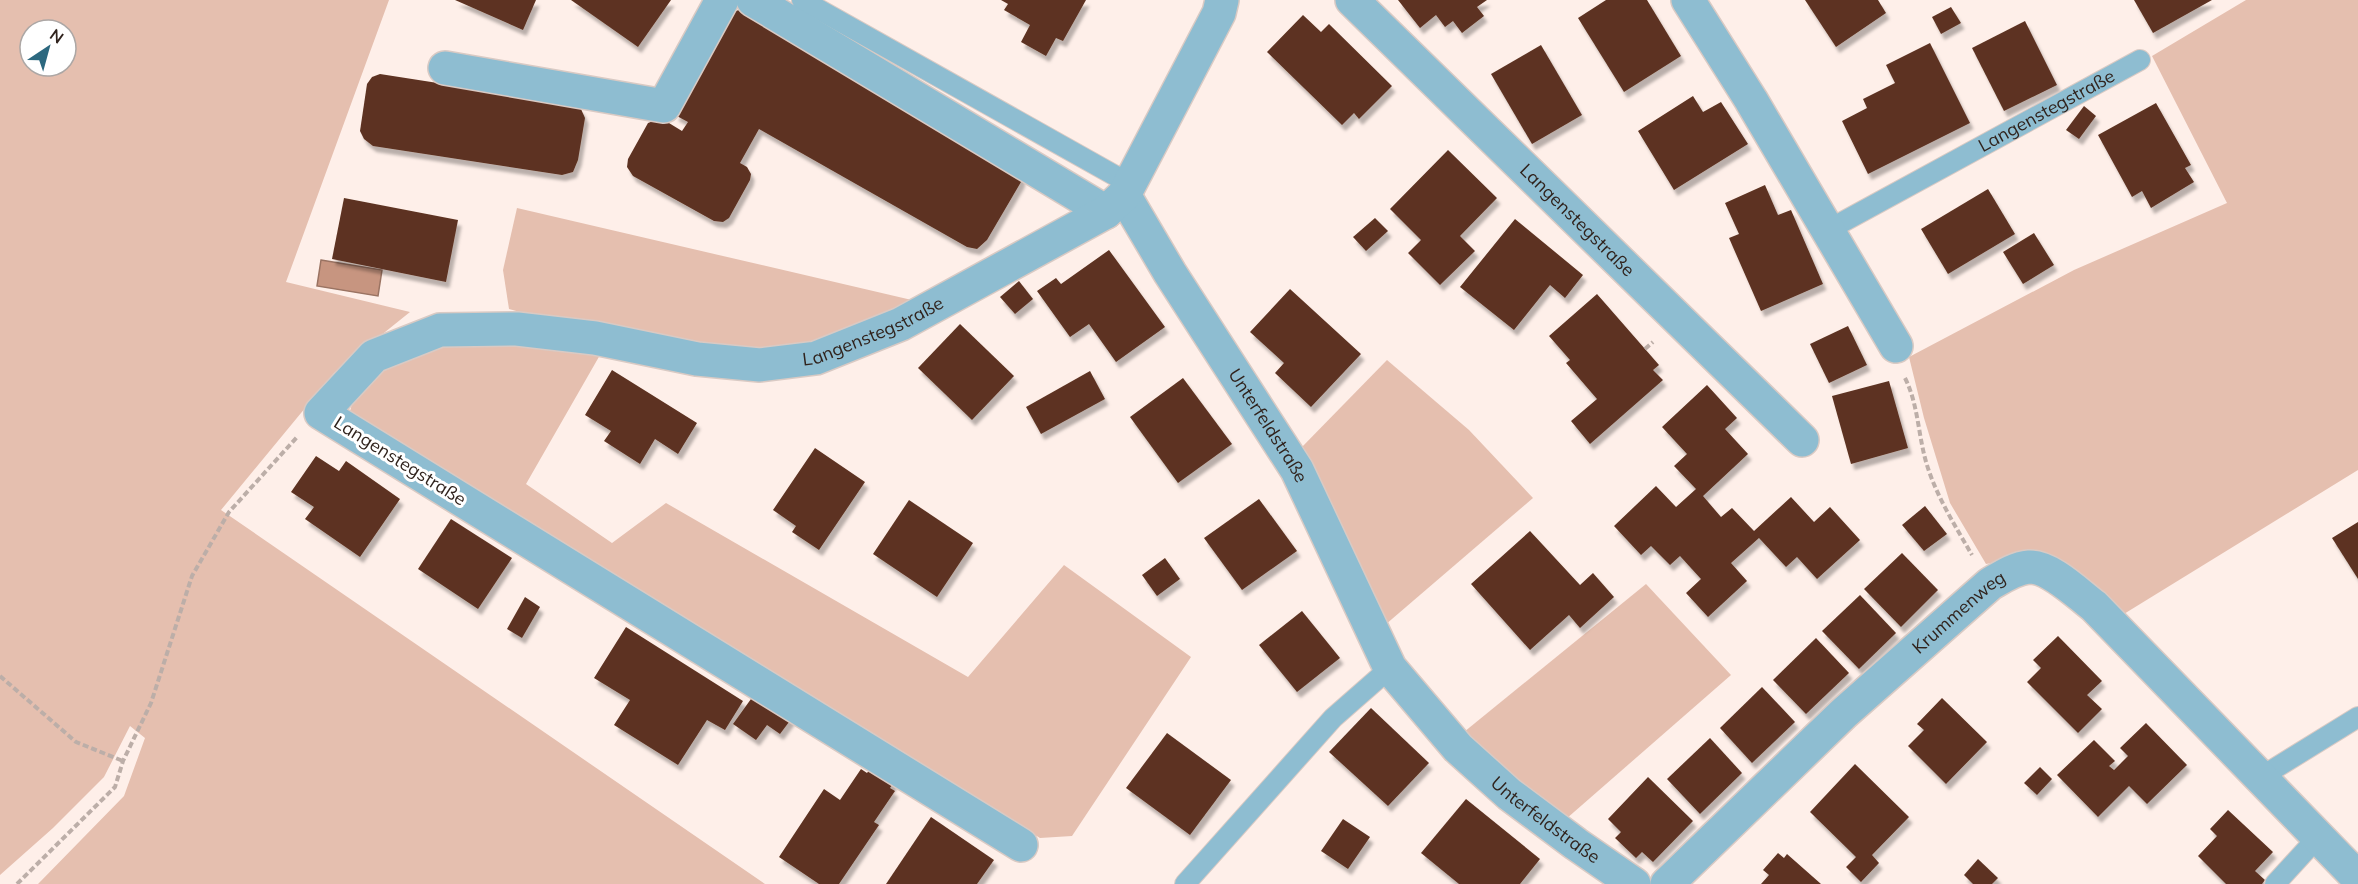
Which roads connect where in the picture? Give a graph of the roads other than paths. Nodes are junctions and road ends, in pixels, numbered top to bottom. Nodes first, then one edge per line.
1 (722, 0) edge
2 (753, 0) edge
3 (801, 0) edge
4 (1222, 0) edge
5 (1352, 0) edge
6 (1688, 0) edge
7 (2140, 60) dead end
8 (445, 68) dead end
9 (1120, 197) junction
10 (1828, 230) junction
11 (1896, 346) road end
12 (1802, 440) dead end
13 (1390, 668) junction
14 (2358, 717) edge
15 (2260, 777) junction
16 (2318, 837) junction
17 (1021, 845) dead end
18 (2358, 878) edge
19 (1185, 884) edge
20 (1634, 884) edge
21 (1667, 884) edge
22 (2275, 884) edge

1 - 8 street
2 - 9 street
3 - 9 lane
4 - 9 street
5 - 12 street, Langenstegstraße
6 - 10 street
7 - 10 lane, Langenstegstraße
9 - 13 street, Unterfeldstraße
9 - 17 street, Langenstegstraße
10 - 11 street
13 - 19 lane
13 - 20 street, Unterfeldstraße
14 - 15 lane
15 - 16 street, Krummenweg
15 - 21 street, Krummenweg
16 - 18 street, Krummenweg
16 - 22 lane

